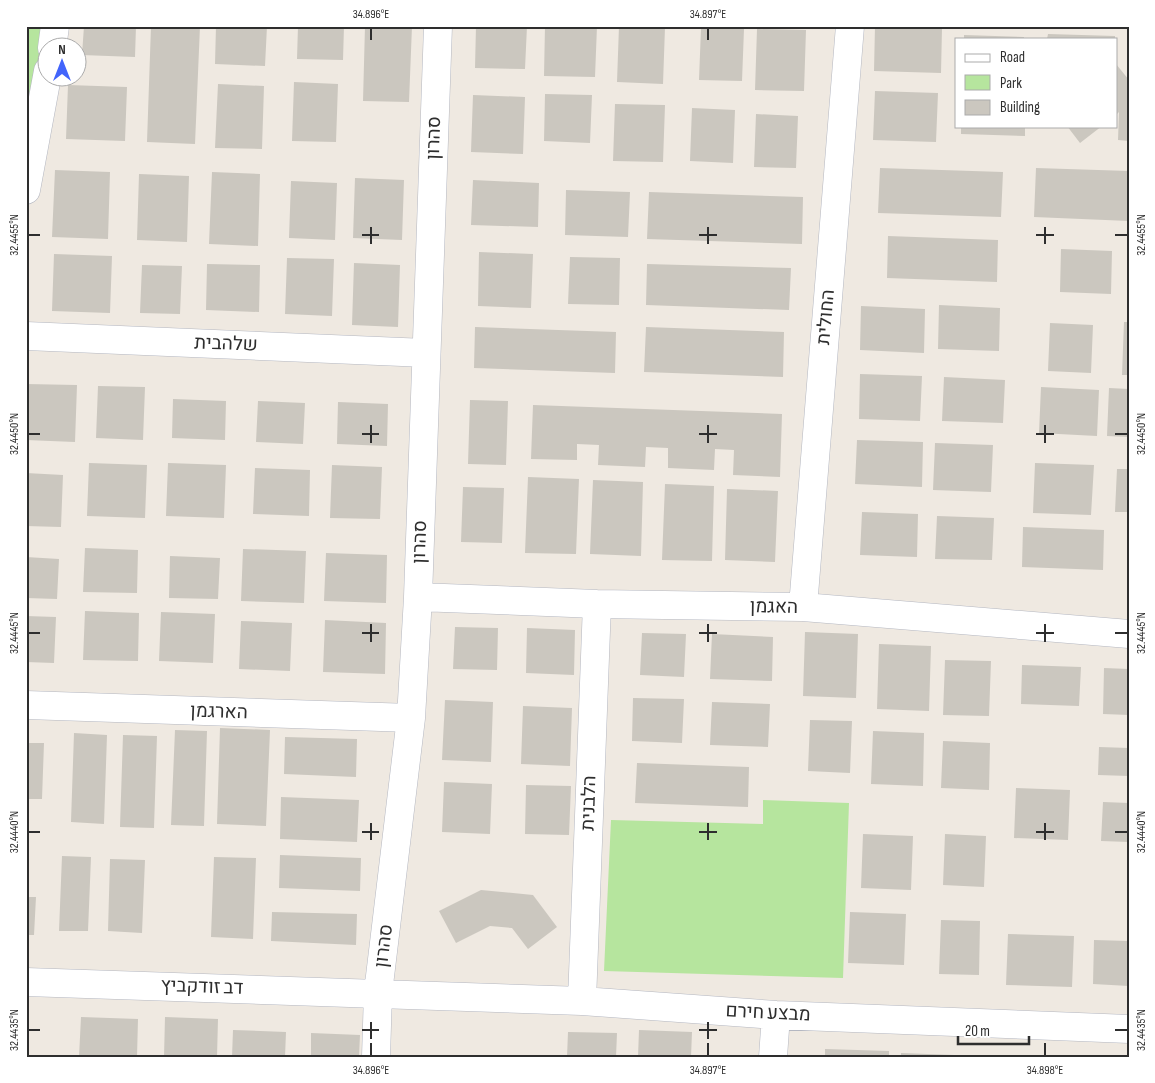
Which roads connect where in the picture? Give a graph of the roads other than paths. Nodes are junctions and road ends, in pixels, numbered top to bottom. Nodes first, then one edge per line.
1 (438, 26) edge
2 (850, 26) edge
3 (45, 88) edge
4 (26, 190) edge
5 (26, 336) edge
6 (426, 353) junction
7 (418, 597) junction
8 (597, 604) junction
9 (803, 607) junction
10 (1129, 634) edge
11 (26, 705) edge
12 (411, 718) junction
13 (26, 982) edge
14 (378, 993) junction
15 (582, 1001) junction
16 (776, 1014) junction
17 (1129, 1029) edge
18 (376, 1057) edge
19 (773, 1057) edge

1 - 6 street, סהרון
2 - 9 street, החולית
3 - 4 street
5 - 6 street, שלהבית
6 - 7 street, סהרון
7 - 8 street, האגמן
7 - 12 street, סהרון
8 - 9 street, האגמן
8 - 15 street, הלבנית
9 - 10 street, האגמן
11 - 12 street, הארגמן
12 - 14 street, סהרון
13 - 14 street, דב זודקביץ
14 - 15 street, מבצע חירם
14 - 18 street, סהרון
15 - 16 street, מבצע חירם
16 - 17 street, מבצע חירם
16 - 19 street

